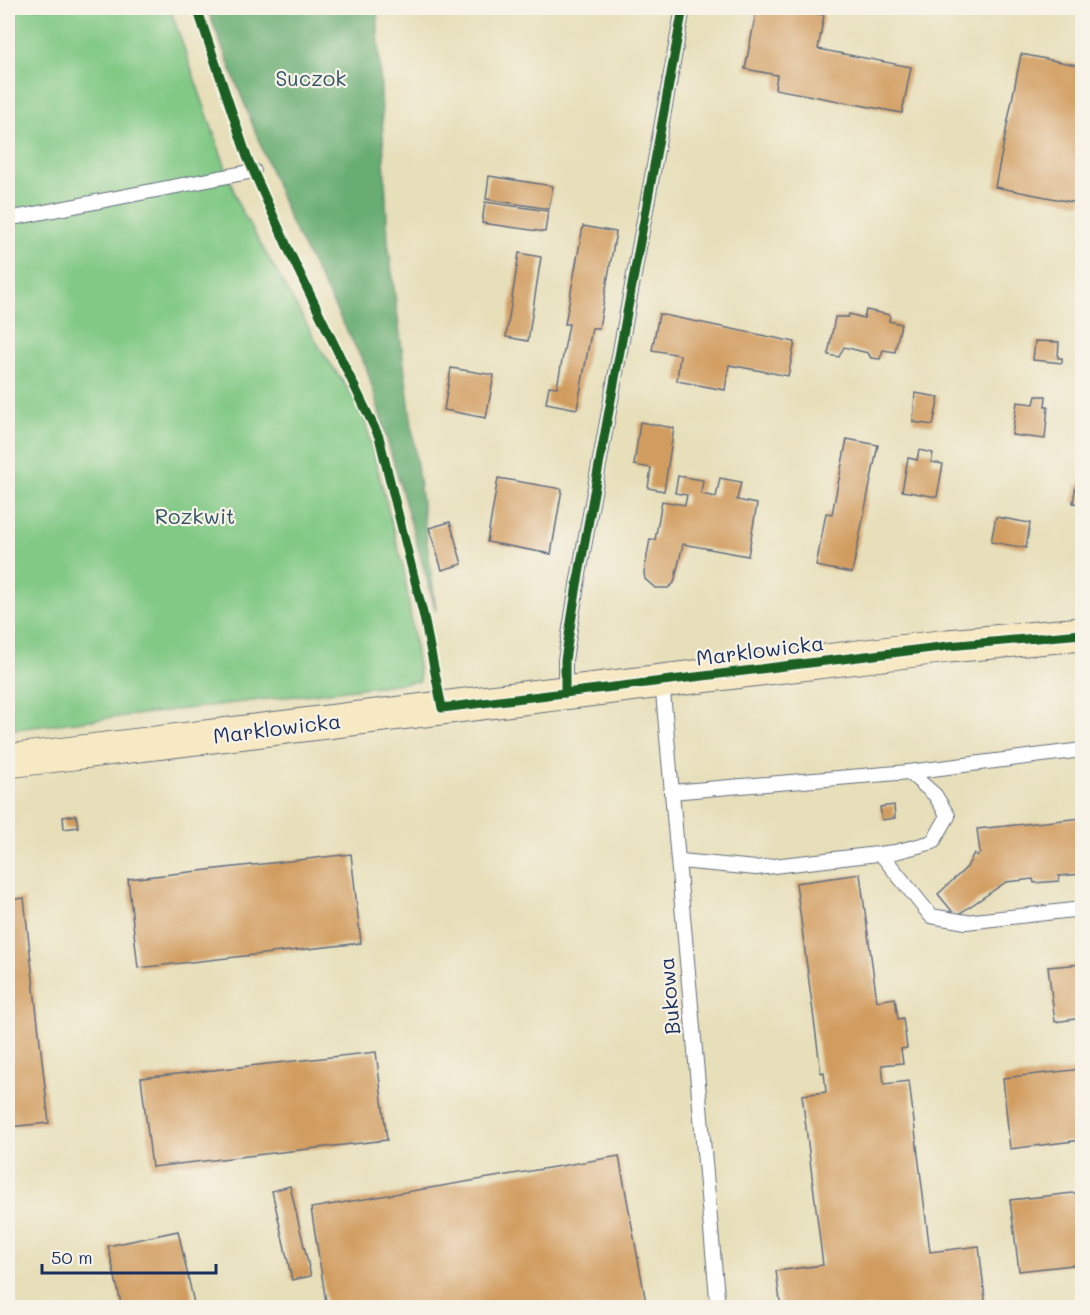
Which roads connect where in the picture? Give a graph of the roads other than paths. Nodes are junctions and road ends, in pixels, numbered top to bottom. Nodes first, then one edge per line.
1 (683, 8) edge
2 (254, 171) dead end
3 (8, 219) edge
4 (1083, 634) edge
5 (662, 681) junction
6 (565, 693) junction
7 (1083, 750) edge
8 (8, 761) edge
9 (909, 772) junction
10 (671, 792) junction
11 (880, 854) junction
12 (680, 861) junction
13 (1083, 909) edge
14 (718, 1308) edge

1 - 6 lane
2 - 3 lane
4 - 5 main road, Marklowicka
5 - 6 main road, Marklowicka
5 - 10 lane, Bukowa
6 - 8 main road, Marklowicka
7 - 9 lane
9 - 10 lane
9 - 11 lane
10 - 12 lane, Bukowa
11 - 12 lane
11 - 13 lane
12 - 14 lane, Bukowa

